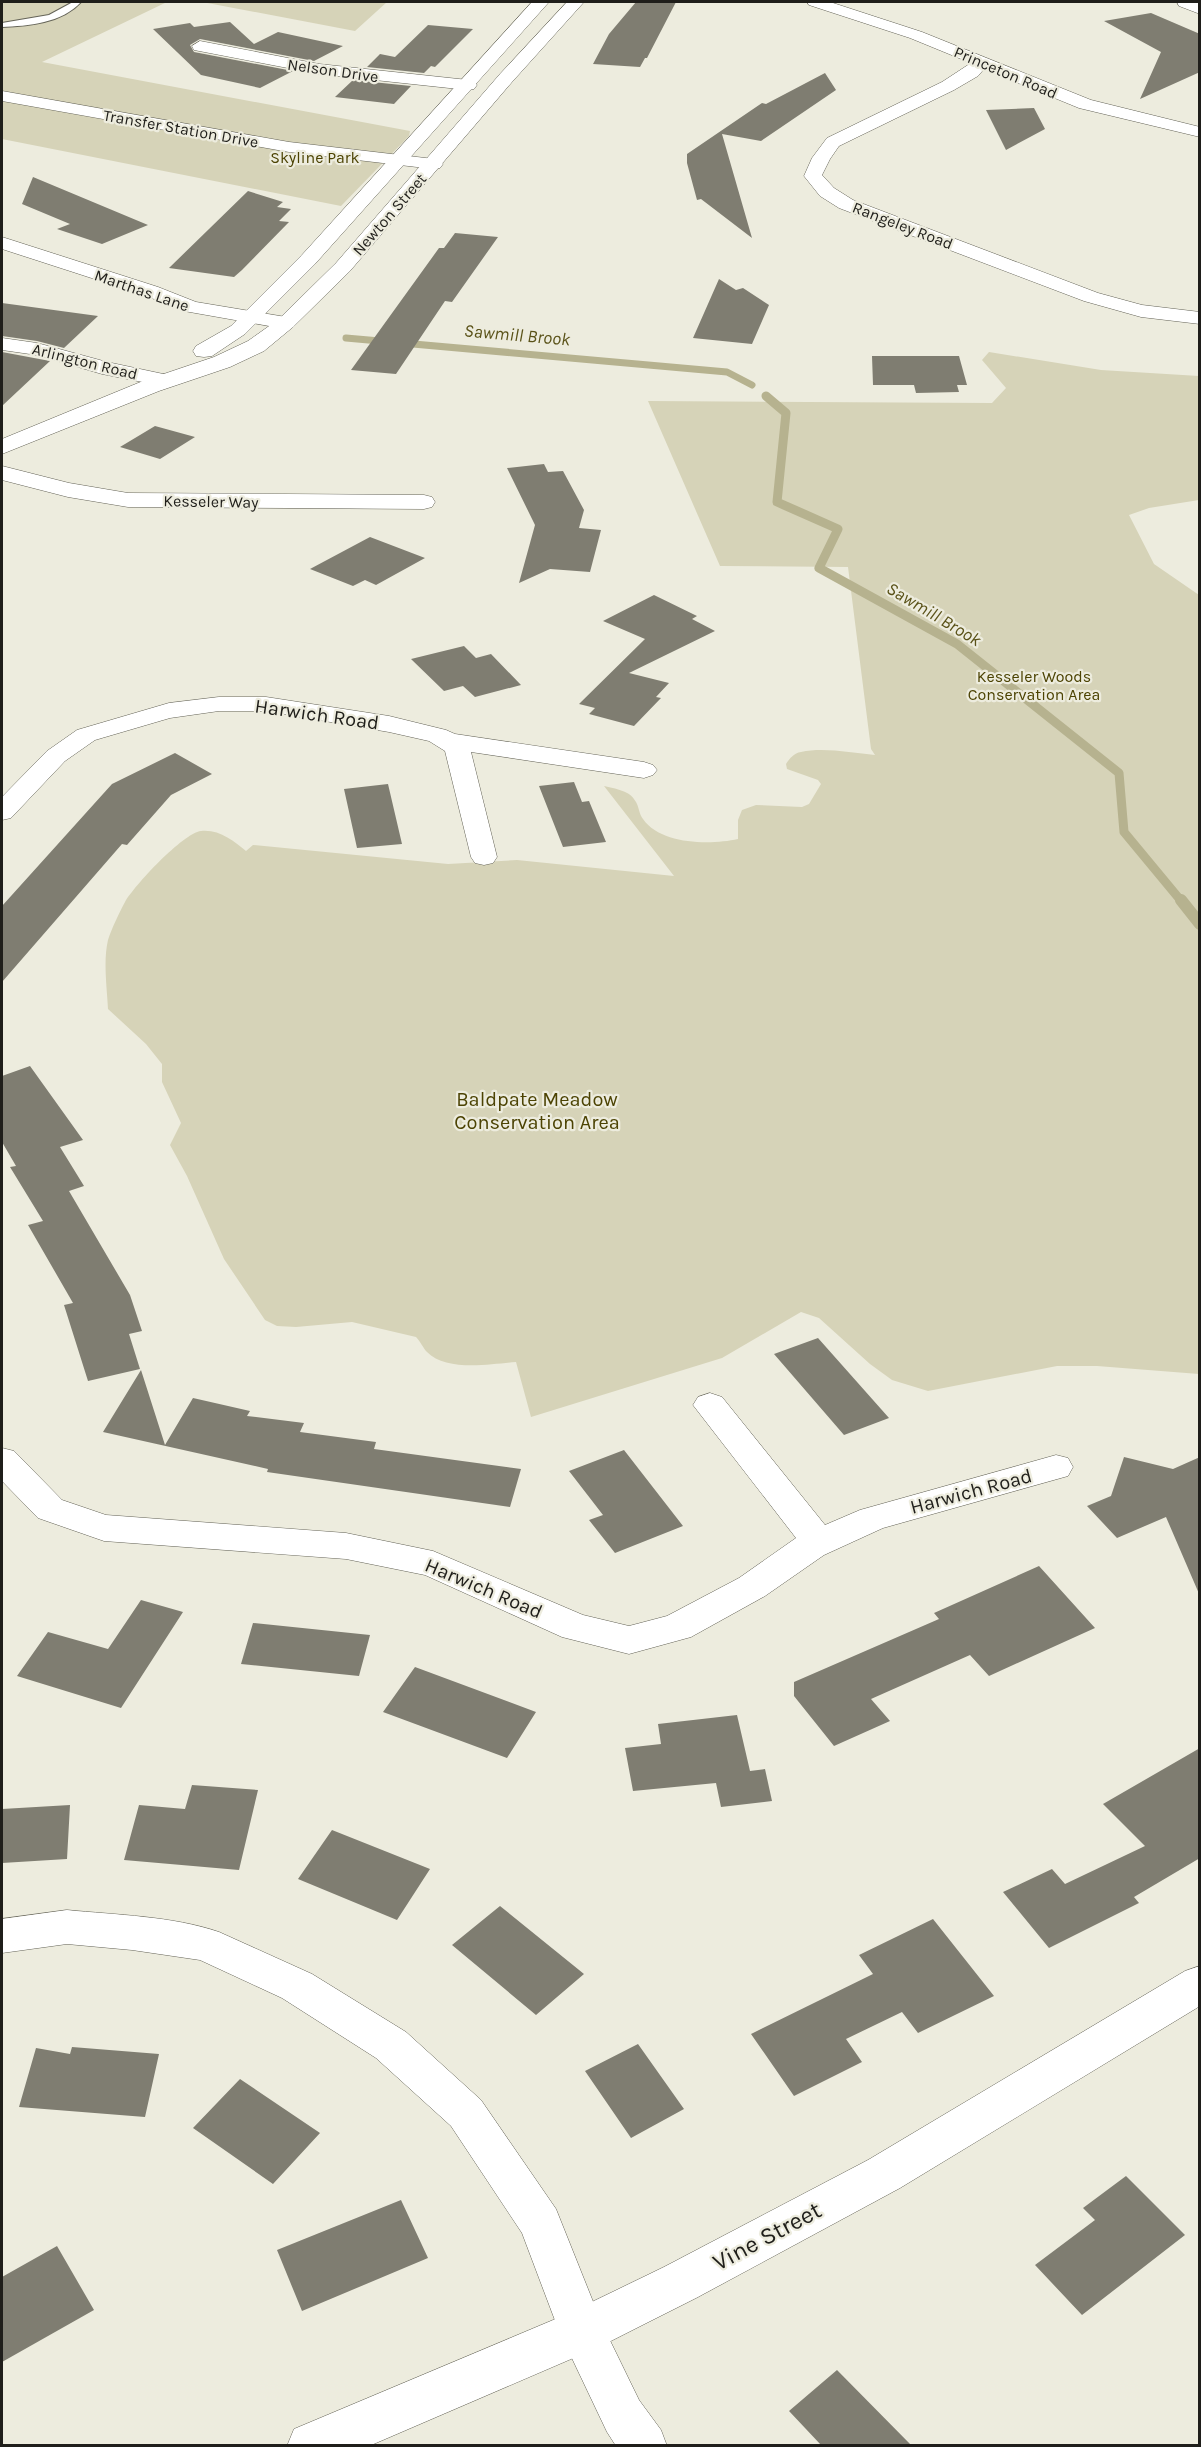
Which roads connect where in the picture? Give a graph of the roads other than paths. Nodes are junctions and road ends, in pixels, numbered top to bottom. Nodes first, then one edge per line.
1 (77, 2) edge
2 (541, 2) edge
3 (576, 2) edge
4 (815, 2) edge
5 (1185, 2) edge
6 (1200, 9) edge
7 (2, 25) edge
8 (200, 46) dead end
9 (980, 63) junction
10 (468, 85) junction
11 (2, 96) edge
12 (1200, 132) edge
13 (398, 161) junction
14 (434, 164) junction
15 (2, 243) edge
16 (250, 318) junction
17 (1200, 318) edge
18 (286, 323) junction
19 (2, 344) edge
20 (168, 381) junction
21 (2, 447) edge
22 (2, 473) edge
23 (424, 502) dead end
24 (448, 741) junction
25 (644, 770) dead end
26 (2, 812) edge
27 (484, 857) dead end
28 (710, 1405) dead end
29 (2, 1460) edge
30 (1056, 1467) dead end
31 (819, 1542) junction
32 (2, 1936) edge
33 (1200, 1984) edge
34 (582, 2331) junction
35 (311, 2445) edge
36 (644, 2445) edge

1 - 7 lane
2 - 10 main road, Newton Street
3 - 14 main road, Newton Street
4 - 9 street, Princeton Road
5 - 6 main road
8 - 10 street, Nelson Drive
9 - 12 street, Princeton Road
9 - 17 street, Rangeley Road
10 - 13 main road, Newton Street
11 - 13 street, Transfer Station Drive
13 - 14 street, Transfer Station Drive
13 - 16 main road, Newton Street
14 - 18 main road, Newton Street
15 - 16 street, Marthas Lane
16 - 18 street, Marthas Lane
16 - 20 main road, Newton Street
18 - 20 main road, Newton Street
19 - 20 street, Arlington Road
20 - 21 main road, Newton Street
22 - 23 street, Kesseler Way
24 - 25 street, Harwich Road
24 - 26 street, Harwich Road
24 - 27 street
28 - 31 street
29 - 31 street, Harwich Road
30 - 31 street, Harwich Road
32 - 34 street
33 - 34 main road, Vine Street
34 - 35 main road, Vine Street
34 - 36 street

